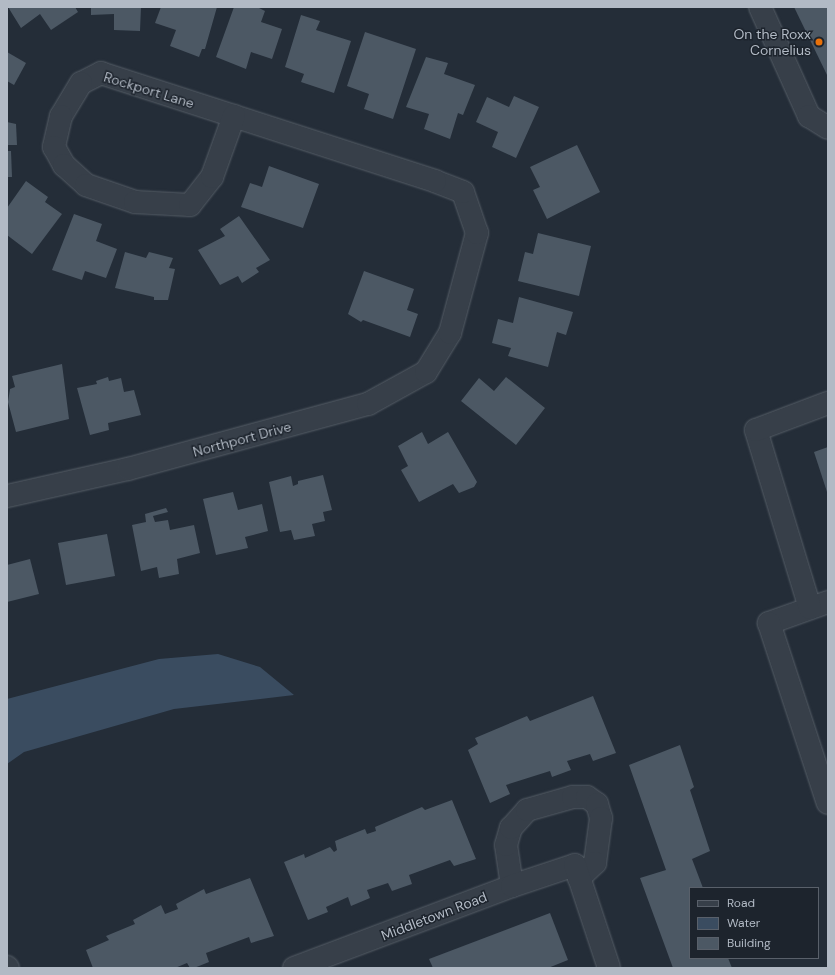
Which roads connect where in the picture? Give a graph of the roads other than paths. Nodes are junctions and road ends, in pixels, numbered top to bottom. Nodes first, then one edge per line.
1 (760, 7) edge
2 (234, 116) junction
3 (828, 128) edge
4 (450, 333) joint
5 (828, 403) edge
6 (7, 496) edge
7 (823, 605) edge
8 (828, 803) edge
9 (577, 872) junction
10 (512, 886) junction
11 (294, 968) edge
12 (610, 968) edge

1 - 3 street
2 - 2 street, Rockport Lane
2 - 4 street, Rockport Lane
4 - 6 street, Northport Drive
5 - 7 street
7 - 8 street
9 - 10 street, Middletown Road
9 - 10 street
9 - 12 street
10 - 11 street, Middletown Road

